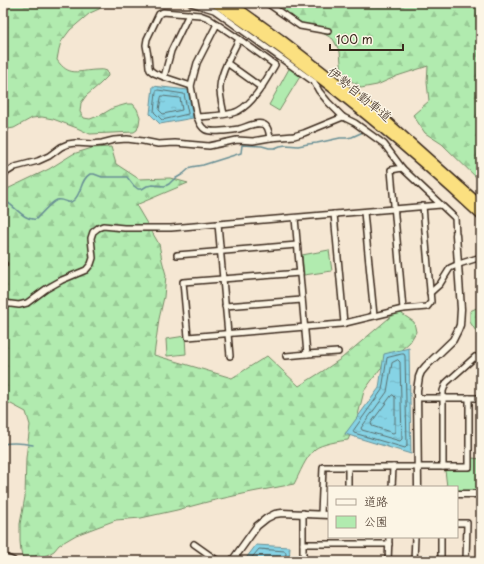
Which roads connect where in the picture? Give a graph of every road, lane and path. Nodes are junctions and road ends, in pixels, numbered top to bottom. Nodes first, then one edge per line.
1 (191, 3) edge
2 (216, 3) edge
3 (230, 3) edge
4 (267, 3) edge
5 (189, 14) junction
6 (217, 24) junction
7 (236, 26) junction
8 (328, 31) dead end
9 (231, 33) junction
10 (240, 39) junction
11 (227, 63) junction
12 (164, 77) junction
13 (192, 86) junction
14 (262, 88) junction
15 (224, 114) junction
16 (197, 117) junction
17 (343, 117) junction
18 (270, 138) junction
19 (402, 168) junction
20 (3, 175) edge
21 (450, 182) junction
22 (441, 205) junction
23 (423, 206) junction
24 (481, 206) edge
25 (394, 209) junction
26 (364, 212) junction
27 (334, 214) junction
28 (481, 215) edge
29 (295, 218) junction
30 (218, 224) junction
31 (456, 235) joint
32 (297, 245) junction
33 (221, 252) junction
34 (177, 255) dead end
35 (481, 257) edge
36 (459, 264) junction
37 (300, 273) junction
38 (223, 279) junction
39 (430, 293) junction
40 (302, 300) junction
41 (3, 303) edge
42 (226, 306) junction
43 (402, 309) junction
44 (374, 316) junction
45 (344, 324) junction
46 (305, 327) junction
47 (228, 333) junction
48 (338, 352) dead end
49 (307, 354) junction
50 (230, 356) dead end
51 (286, 356) dead end
52 (481, 363) edge
53 (417, 398) junction
54 (443, 398) junction
55 (469, 398) junction
56 (481, 398) edge
57 (393, 467) junction
58 (418, 467) junction
59 (443, 467) junction
60 (348, 468) junction
61 (348, 486) edge
62 (392, 486) edge
63 (418, 486) edge
64 (458, 494) edge
65 (481, 494) edge
66 (303, 513) junction
67 (321, 514) junction
68 (328, 515) edge
69 (458, 523) edge
70 (388, 538) edge
71 (415, 538) edge
72 (441, 538) edge
73 (194, 544) dead end
74 (303, 544) junction
75 (389, 544) junction
76 (3, 557) edge
77 (13, 561) edge
78 (218, 561) edge
79 (232, 561) edge
80 (303, 561) edge
81 (388, 561) edge
82 (414, 561) edge
83 (441, 561) edge
84 (466, 561) edge

1 - 7 street
2 - 21 highway, 伊勢自動車道
3 - 21 highway, 伊勢自動車道
4 - 8 street
5 - 6 street
5 - 12 street
5 - 12 street
6 - 9 street
6 - 13 street
7 - 9 street
7 - 17 street
9 - 10 street
10 - 11 street
10 - 14 street
11 - 14 street
11 - 15 street
12 - 13 street
13 - 16 street
14 - 15 street
15 - 16 street
16 - 18 street
17 - 18 street
17 - 19 street
18 - 20 street
19 - 22 street
19 - 25 street
21 - 24 highway, 伊勢自動車道
21 - 28 highway, 伊勢自動車道
22 - 23 street
22 - 31 street
23 - 25 street
23 - 39 street
25 - 26 street
25 - 43 street
26 - 27 street
26 - 44 street
27 - 29 street
27 - 45 street
29 - 30 street
29 - 32 street
30 - 33 street
30 - 41 street
31 - 36 street
32 - 33 street
32 - 37 street
33 - 34 street
33 - 38 street
35 - 36 street
36 - 39 street
36 - 53 street
37 - 38 street
37 - 40 street
38 - 42 street
38 - 47 street
39 - 43 street
40 - 42 street
40 - 46 street
42 - 47 street
43 - 44 street
44 - 45 street
45 - 46 street
46 - 47 street
46 - 49 street
47 - 50 street
48 - 49 street
49 - 51 street
52 - 54 street
53 - 54 street
53 - 58 street
54 - 55 street
54 - 59 street
55 - 56 street
55 - 59 street
57 - 58 street
57 - 60 street
57 - 62 street
58 - 59 street
58 - 63 street
60 - 61 street
60 - 67 street
64 - 65 street
66 - 67 street
66 - 74 street
66 - 79 street
67 - 68 street
69 - 84 street
70 - 75 street
71 - 82 street
72 - 83 street
73 - 78 street
74 - 75 street
74 - 80 street
75 - 81 street
76 - 77 street

